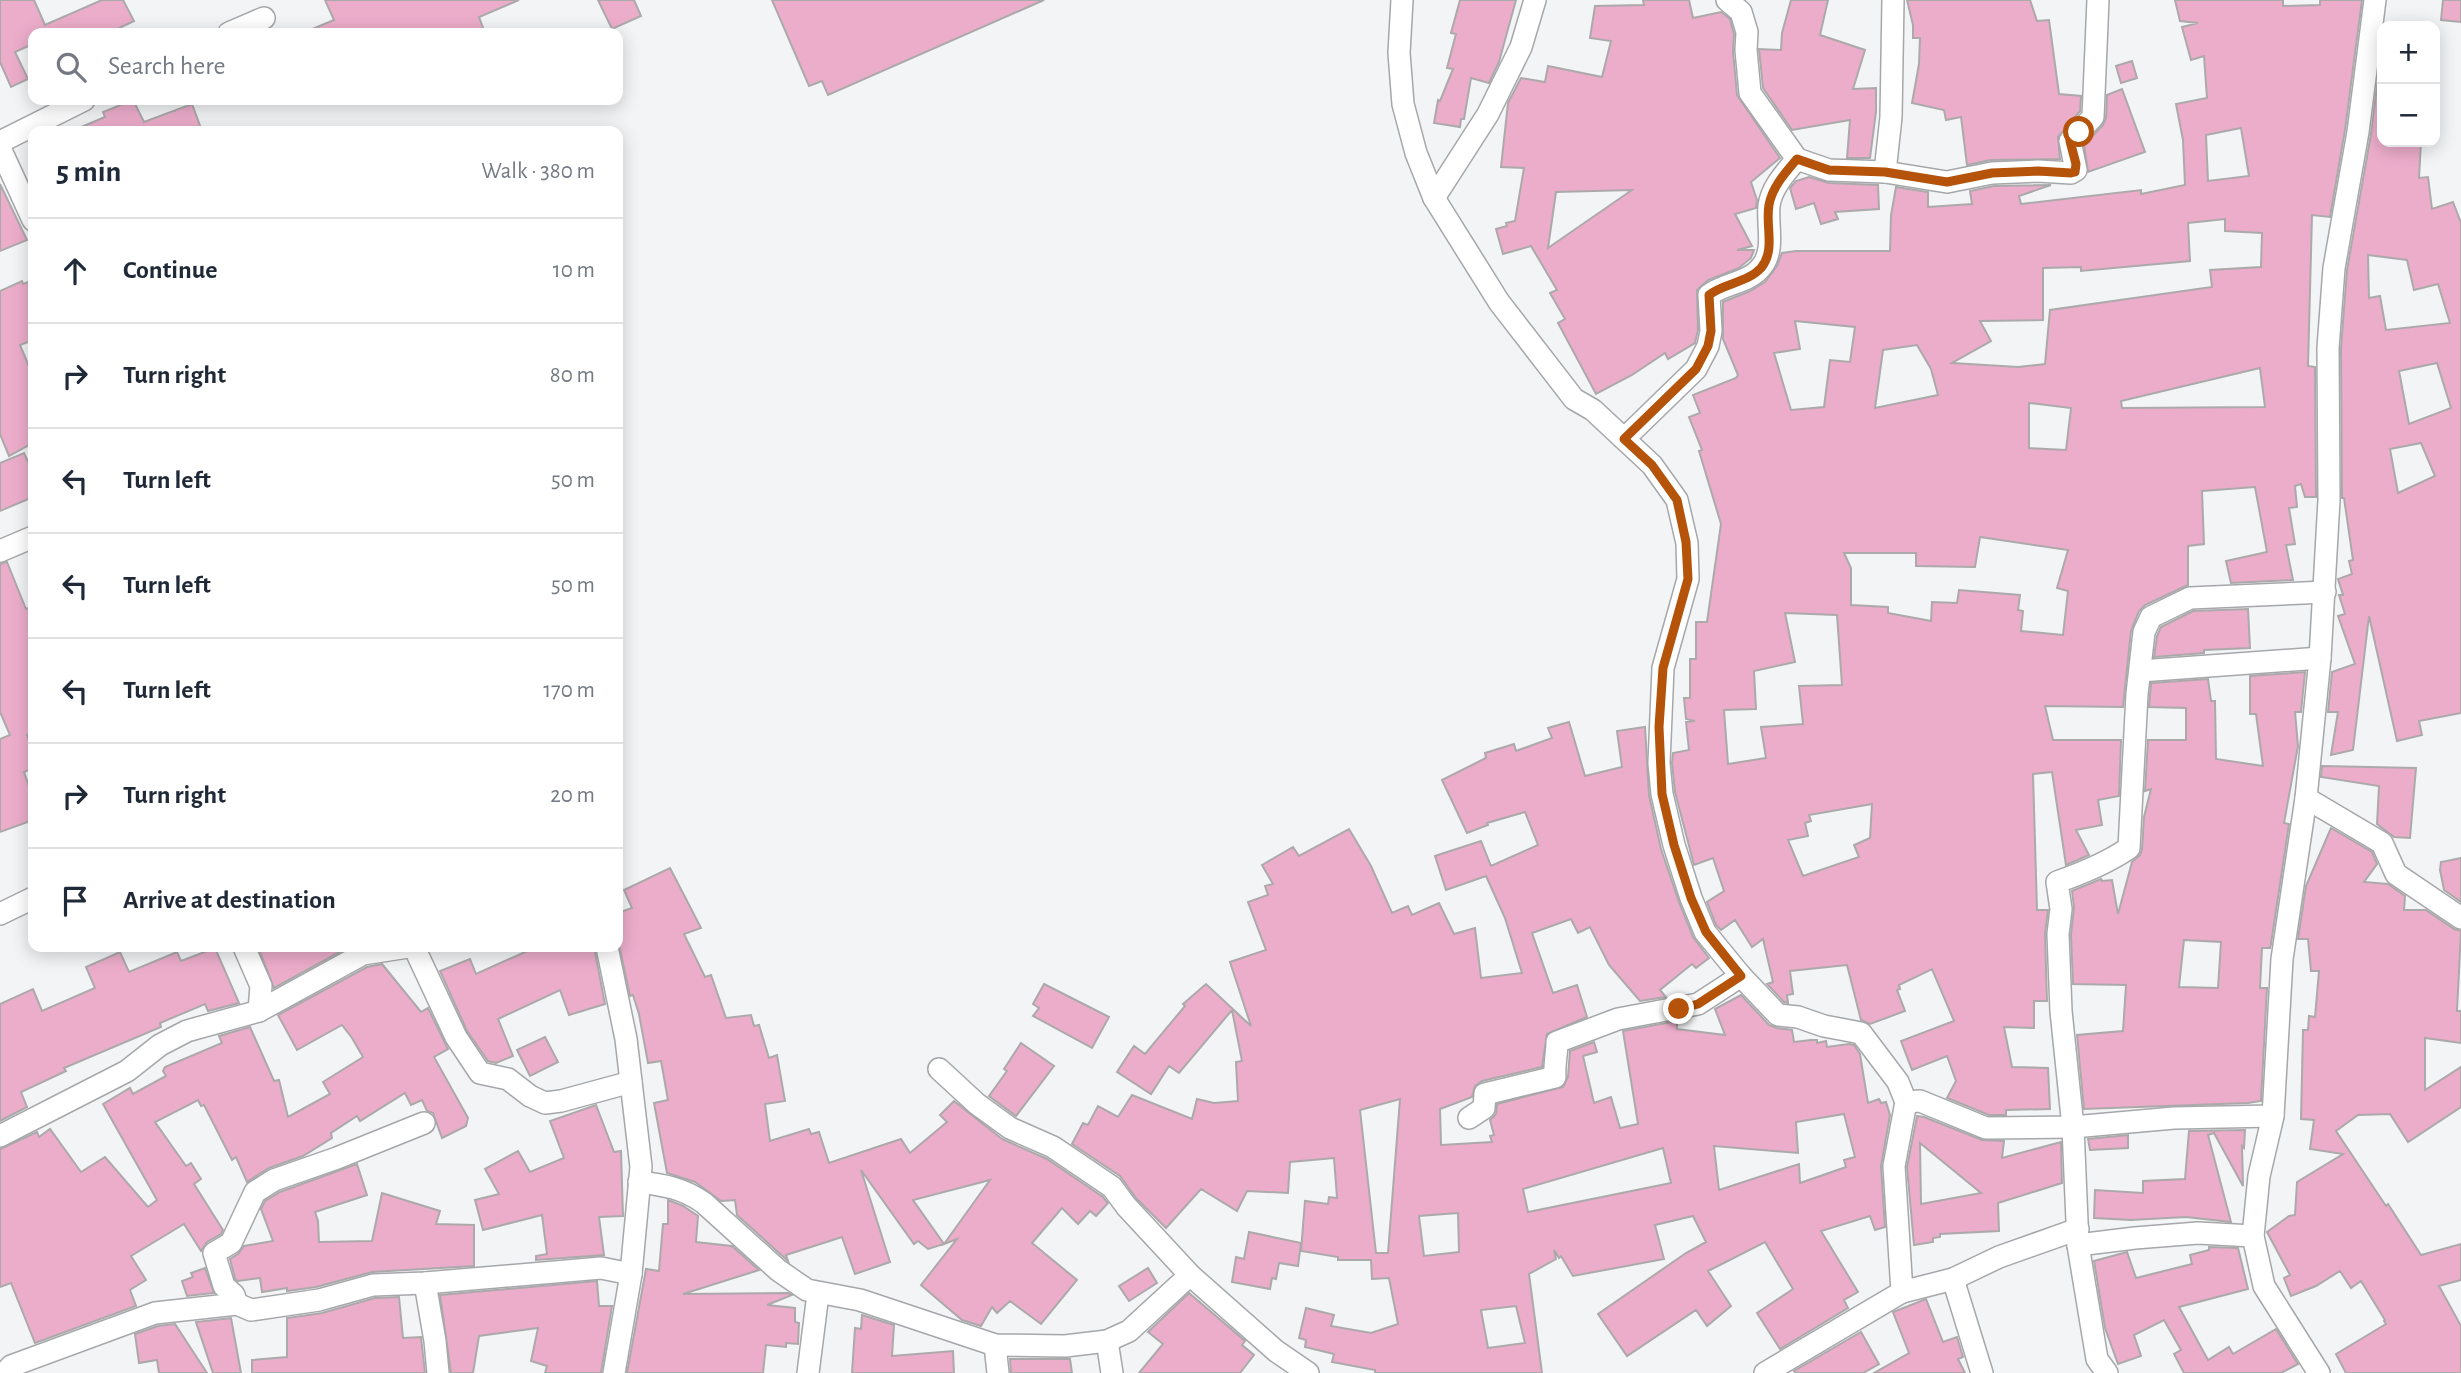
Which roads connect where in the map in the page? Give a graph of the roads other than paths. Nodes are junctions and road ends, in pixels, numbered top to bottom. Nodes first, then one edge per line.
1 (1402, 0) edge
2 (1535, 0) edge
3 (1727, 0) edge
4 (1894, 0) edge
5 (2098, 0) edge
6 (2375, 0) edge
7 (264, 18) dead end
8 (241, 28) edge
9 (74, 105) edge
10 (32, 126) edge
11 (28, 128) edge
12 (0, 142) edge
13 (0, 148) edge
14 (1797, 159) junction
15 (1885, 172) junction
16 (1434, 198) junction
17 (28, 209) edge
18 (1624, 439) junction
19 (28, 545) edge
20 (0, 551) edge
21 (2325, 592) junction
22 (2320, 658) junction
23 (2140, 671) junction
24 (2306, 798) junction
25 (28, 900) edge
26 (0, 914) edge
27 (2461, 918) edge
28 (246, 952) edge
29 (376, 952) edge
30 (416, 952) edge
31 (608, 952) edge
32 (1741, 976) junction
33 (260, 1011) junction
34 (939, 1069) dead end
35 (631, 1082) junction
36 (1906, 1102) junction
37 (2273, 1116) junction
38 (1469, 1118) dead end
39 (424, 1123) dead end
40 (2073, 1127) junction
41 (0, 1136) edge
42 (639, 1182) junction
43 (2253, 1236) junction
44 (2078, 1237) junction
45 (631, 1274) junction
46 (1190, 1275) junction
47 (1953, 1279) junction
48 (425, 1283) junction
49 (1902, 1292) junction
50 (818, 1294) junction
51 (237, 1304) junction
52 (1107, 1341) junction
53 (995, 1345) junction
54 (5, 1373) edge
55 (438, 1373) edge
56 (614, 1373) edge
57 (808, 1373) edge
58 (998, 1373) edge
59 (1112, 1373) edge
60 (1308, 1373) edge
61 (1765, 1373) edge
62 (1982, 1373) edge
63 (2107, 1373) edge
64 (2319, 1373) edge

1 - 16 street
2 - 16 street
3 - 14 street
4 - 15 street
5 - 15 street
6 - 21 street
7 - 8 street
9 - 10 street
11 - 12 street
13 - 17 street
14 - 15 street
14 - 18 street
16 - 18 street
18 - 32 street
19 - 20 street
21 - 22 street
21 - 23 street
22 - 23 street
22 - 24 street
23 - 40 street
24 - 27 street
24 - 37 street
25 - 26 street
28 - 33 street
29 - 33 street
30 - 35 street
31 - 35 street
32 - 36 street
32 - 38 street
33 - 41 street
34 - 46 street
35 - 42 street
36 - 40 street
36 - 49 street
37 - 40 street
37 - 43 street
39 - 51 street
40 - 44 street
42 - 45 street
42 - 50 street
43 - 44 street
43 - 64 street
44 - 47 street
44 - 63 street
45 - 48 street
45 - 56 street
46 - 52 street
46 - 60 street
47 - 49 street
47 - 62 street
48 - 51 street
48 - 55 street
49 - 61 street
50 - 53 street
50 - 57 street
51 - 54 street
52 - 53 street
52 - 59 street
53 - 58 street

